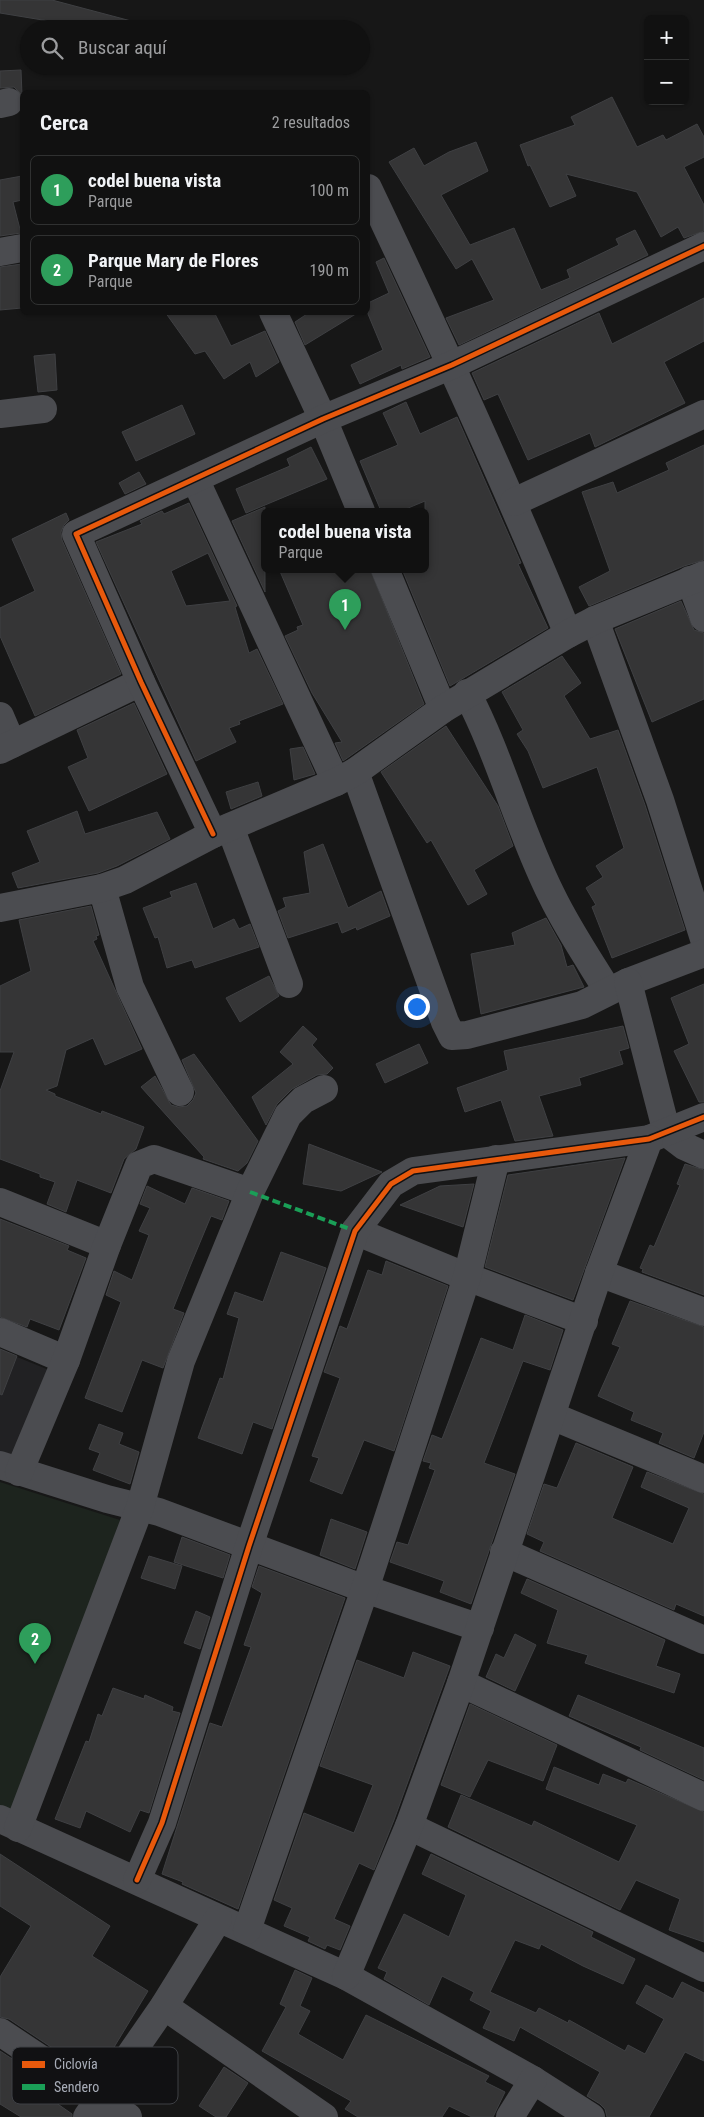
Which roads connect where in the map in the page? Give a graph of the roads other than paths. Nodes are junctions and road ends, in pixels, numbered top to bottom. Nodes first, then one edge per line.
1 (370, 192) edge
2 (704, 246) edge
3 (20, 248) edge
4 (0, 252) edge
5 (275, 315) edge
6 (452, 365) junction
7 (43, 409) dead end
8 (0, 414) edge
9 (704, 414) edge
10 (323, 420) junction
11 (195, 479) junction
12 (514, 502) junction
13 (360, 508) edge
14 (387, 573) edge
15 (697, 577) edge
16 (704, 618) edge
17 (595, 620) junction
18 (568, 634) junction
19 (141, 682) junction
20 (467, 694) junction
21 (443, 709) junction
22 (0, 716) edge
23 (6, 747) edge
24 (346, 777) junction
25 (221, 831) junction
26 (102, 888) junction
27 (0, 908) edge
28 (704, 939) edge
29 (704, 953) edge
30 (289, 984) dead end
31 (618, 987) junction
32 (324, 1089) dead end
33 (180, 1092) dead end
34 (704, 1117) edge
35 (658, 1136) junction
36 (704, 1155) edge
37 (496, 1159) junction
38 (250, 1192) junction
39 (0, 1202) edge
40 (355, 1231) junction
41 (107, 1245) junction
42 (599, 1273) junction
43 (467, 1277) junction
44 (704, 1312) edge
45 (584, 1321) junction
46 (0, 1332) edge
47 (66, 1360) junction
48 (552, 1416) junction
49 (10, 1468) edge
50 (704, 1479) edge
51 (140, 1507) junction
52 (249, 1546) junction
53 (504, 1552) junction
54 (365, 1589) junction
55 (480, 1628) junction
56 (704, 1640) edge
57 (461, 1683) junction
58 (704, 1797) edge
59 (9, 1824) edge
60 (409, 1826) junction
61 (137, 1880) junction
62 (218, 1918) junction
63 (247, 1930) junction
64 (704, 1968) edge
65 (346, 1976) junction
66 (164, 2006) junction
67 (0, 2032) edge
68 (19, 2047) edge
69 (136, 2047) edge
70 (533, 2080) junction
71 (94, 2107) edge
72 (128, 2117) edge
73 (324, 2117) edge
74 (510, 2117) edge
75 (591, 2117) edge

1 - 6 street
2 - 6 street
3 - 4 street
5 - 10 street
6 - 10 street
6 - 12 street
7 - 8 street
9 - 12 street
10 - 11 street
10 - 13 street
11 - 19 street
11 - 24 street
12 - 18 street
14 - 21 street
15 - 16 street
15 - 17 street
17 - 18 street
17 - 28 street
18 - 20 street
19 - 23 street
19 - 25 street
20 - 21 street
20 - 31 street
21 - 24 street
22 - 23 street
24 - 25 street
24 - 31 street
25 - 26 street
25 - 30 street
26 - 27 street
26 - 33 street
29 - 31 street
31 - 35 street
32 - 38 street
34 - 35 street
35 - 36 street
35 - 37 street
35 - 42 street
37 - 40 street
37 - 43 street
38 - 41 street
38 - 51 street
39 - 41 street
40 - 43 street
40 - 52 street
41 - 47 street
42 - 44 street
42 - 45 street
43 - 45 street
43 - 54 street
45 - 48 street
46 - 47 street
47 - 49 street
48 - 50 street
48 - 53 street
49 - 51 street
51 - 52 street
51 - 59 street
52 - 54 street
52 - 61 street
53 - 55 street
53 - 56 street
54 - 55 street
54 - 63 street
55 - 57 street
57 - 58 street
57 - 60 street
59 - 61 street
60 - 64 street
60 - 65 street
61 - 62 street
62 - 63 street
62 - 66 street
63 - 65 street
65 - 70 street
66 - 69 street
66 - 73 street
67 - 68 street
70 - 74 street
70 - 75 street
71 - 72 street

